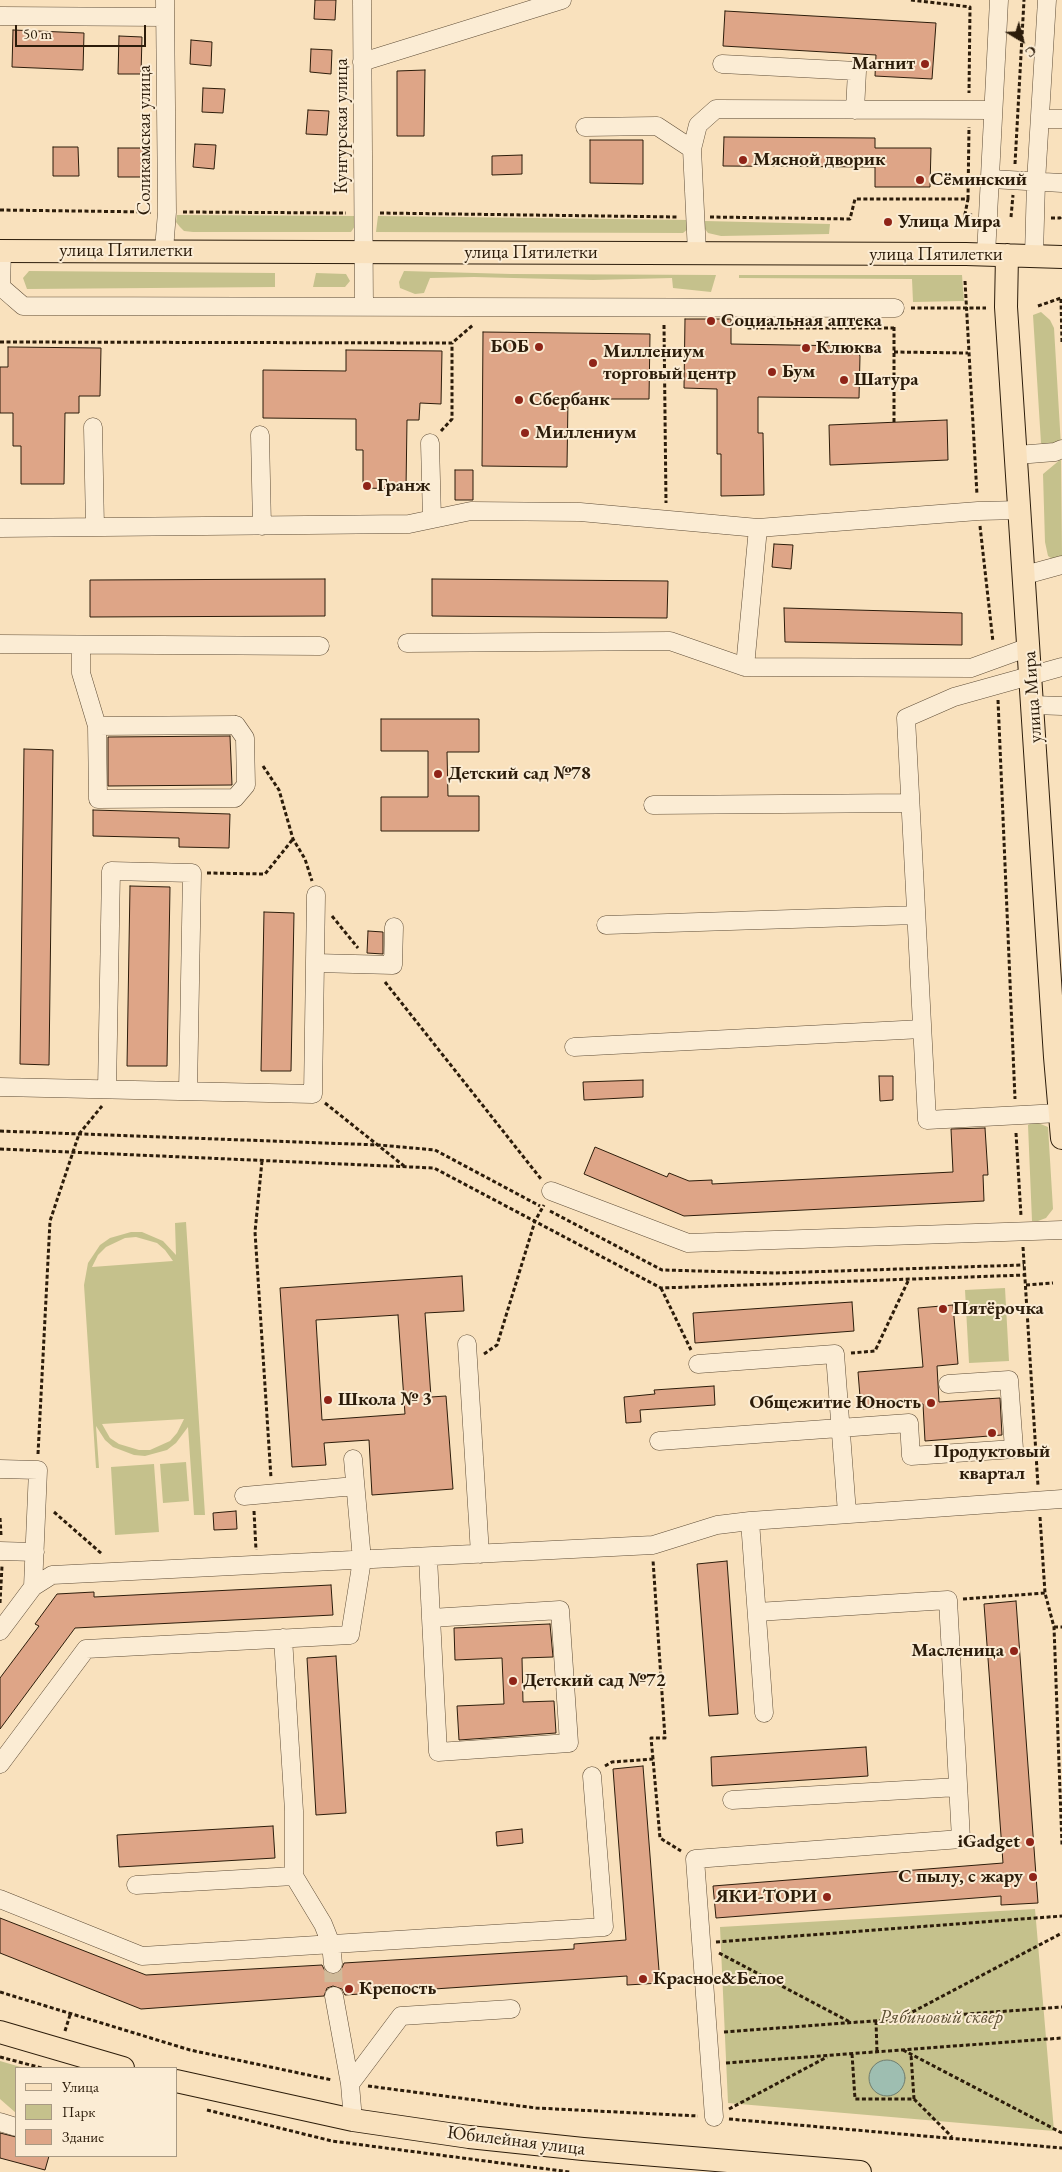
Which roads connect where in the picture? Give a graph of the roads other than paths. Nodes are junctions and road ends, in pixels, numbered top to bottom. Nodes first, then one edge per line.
1 (362, 0) edge
2 (562, 0) edge
3 (999, 0) edge
4 (1047, 0) edge
5 (165, 8) edge
6 (0, 16) edge
7 (362, 62) junction
8 (722, 64) dead end
9 (855, 110) junction
10 (993, 110) junction
11 (1040, 119) junction
12 (1062, 119) edge
13 (585, 127) dead end
14 (692, 149) junction
15 (991, 179) junction
16 (1036, 182) junction
17 (1062, 183) edge
18 (164, 250) junction
19 (1, 251) edge
20 (364, 252) junction
21 (697, 253) junction
22 (996, 255) junction
23 (1034, 255) junction
24 (1062, 257) edge
25 (0, 286) edge
26 (364, 306) junction
27 (894, 314) road end
28 (93, 427) dead end
29 (260, 435) dead end
30 (430, 443) dead end
31 (1062, 449) edge
32 (1017, 454) junction
33 (1021, 510) junction
34 (432, 519) junction
35 (262, 526) junction
36 (95, 527) junction
37 (0, 528) edge
38 (758, 528) junction
39 (1062, 565) edge
40 (1025, 575) junction
41 (407, 643) dead end
42 (0, 644) edge
43 (81, 644) junction
44 (320, 646) dead end
45 (1030, 647) junction
46 (745, 667) junction
47 (1062, 667) edge
48 (1031, 676) junction
49 (1033, 705) junction
50 (1062, 706) edge
51 (97, 726) junction
52 (910, 803) junction
53 (653, 805) dead end
54 (316, 895) road end
55 (916, 915) junction
56 (606, 925) dead end
57 (394, 927) dead end
58 (1055, 953) edge
59 (315, 963) junction
60 (922, 1028) junction
61 (574, 1047) dead end
62 (1058, 1058) edge
63 (0, 1087) edge
64 (112, 1089) junction
65 (188, 1091) junction
66 (1059, 1113) junction
67 (1062, 1138) edge
68 (551, 1191) road end
69 (1062, 1230) edge
70 (467, 1344) dead end
71 (698, 1364) road end
72 (948, 1384) dead end
73 (841, 1428) junction
74 (659, 1441) dead end
75 (353, 1460) dead end
76 (0, 1470) edge
77 (355, 1486) junction
78 (249, 1495) road end
79 (1062, 1499) edge
80 (847, 1514) junction
81 (750, 1521) junction
82 (0, 1551) edge
83 (35, 1552) junction
84 (480, 1554) junction
85 (428, 1557) junction
86 (362, 1560) junction
87 (34, 1587) junction
88 (757, 1612) junction
89 (431, 1618) junction
90 (0, 1631) edge
91 (283, 1638) junction
92 (764, 1712) dead end
93 (0, 1764) edge
94 (592, 1776) road end
95 (958, 1787) junction
96 (732, 1800) dead end
97 (294, 1876) junction
98 (136, 1886) dead end
99 (0, 1900) edge
100 (331, 1944) junction
101 (332, 1964) tunnel mouth
102 (334, 1996) tunnel mouth
103 (511, 2009) dead end
104 (0, 2032) edge
105 (120, 2067) edge
106 (178, 2081) edge
107 (350, 2084) junction
108 (714, 2117) road end
109 (354, 2120) junction
110 (0, 2122) edge
111 (15, 2127) edge
112 (726, 2167) edge
113 (860, 2172) edge

1 - 7 street, Кунгурская улица
2 - 7 street
3 - 10 street, улица Мира
4 - 11 street
5 - 6 street
5 - 18 street, Соликамская улица
7 - 20 street, Кунгурская улица
8 - 9 street
9 - 10 street
9 - 14 street
10 - 15 street, улица Мира
11 - 12 street
11 - 16 street
13 - 14 street
14 - 21 street
15 - 16 street
15 - 22 street, улица Мира
16 - 17 street
16 - 23 street
18 - 19 main road, улица Пятилетки
18 - 20 main road, улица Пятилетки
19 - 25 street
20 - 21 main road, улица Пятилетки
20 - 26 street, Кунгурская улица
21 - 22 main road, улица Пятилетки
22 - 23 main road, улица Пятилетки
22 - 32 main road, улица Мира
23 - 24 main road, улица Пятилетки
25 - 26 street
26 - 27 street
28 - 36 street
29 - 35 street
30 - 34 street
31 - 32 street
32 - 33 main road, улица Мира
33 - 38 street
33 - 40 main road, улица Мира
34 - 35 street
34 - 38 street
35 - 36 street
36 - 37 street
38 - 46 street
39 - 40 street
40 - 45 main road, улица Мира
41 - 46 street
42 - 43 street
43 - 44 street
43 - 51 street
45 - 46 street
45 - 48 main road, улица Мира
47 - 48 street
48 - 49 main road, улица Мира
48 - 52 street
49 - 50 street
49 - 58 main road, улица Мира
51 - 51 street
52 - 53 street
52 - 55 street
54 - 59 street
55 - 56 street
55 - 60 street
57 - 59 street
58 - 62 main road, улица Мира
59 - 65 street
60 - 61 street
60 - 66 street
62 - 66 main road, улица Мира
63 - 64 street
64 - 65 street
64 - 65 street
66 - 67 main road, улица Мира
68 - 69 street
70 - 84 street
71 - 73 street
72 - 73 street
73 - 74 street
73 - 80 street
75 - 77 street
76 - 83 street
77 - 78 street
77 - 86 street
79 - 80 street
80 - 81 street
81 - 84 street
81 - 88 street
82 - 83 street
83 - 87 street
84 - 85 street
85 - 86 street
85 - 89 street
86 - 87 street
86 - 91 street
87 - 90 street
88 - 92 street
88 - 95 street
89 - 89 street
91 - 93 street
91 - 97 street
94 - 100 street
95 - 96 street
95 - 108 street
97 - 98 street
97 - 100 street
99 - 100 street
100 - 101 street
102 - 107 street
103 - 107 street
104 - 105 main road
106 - 109 main road, Юбилейная улица
107 - 109 street
109 - 112 main road, Юбилейная улица
110 - 111 street
112 - 113 main road, Юбилейная улица

